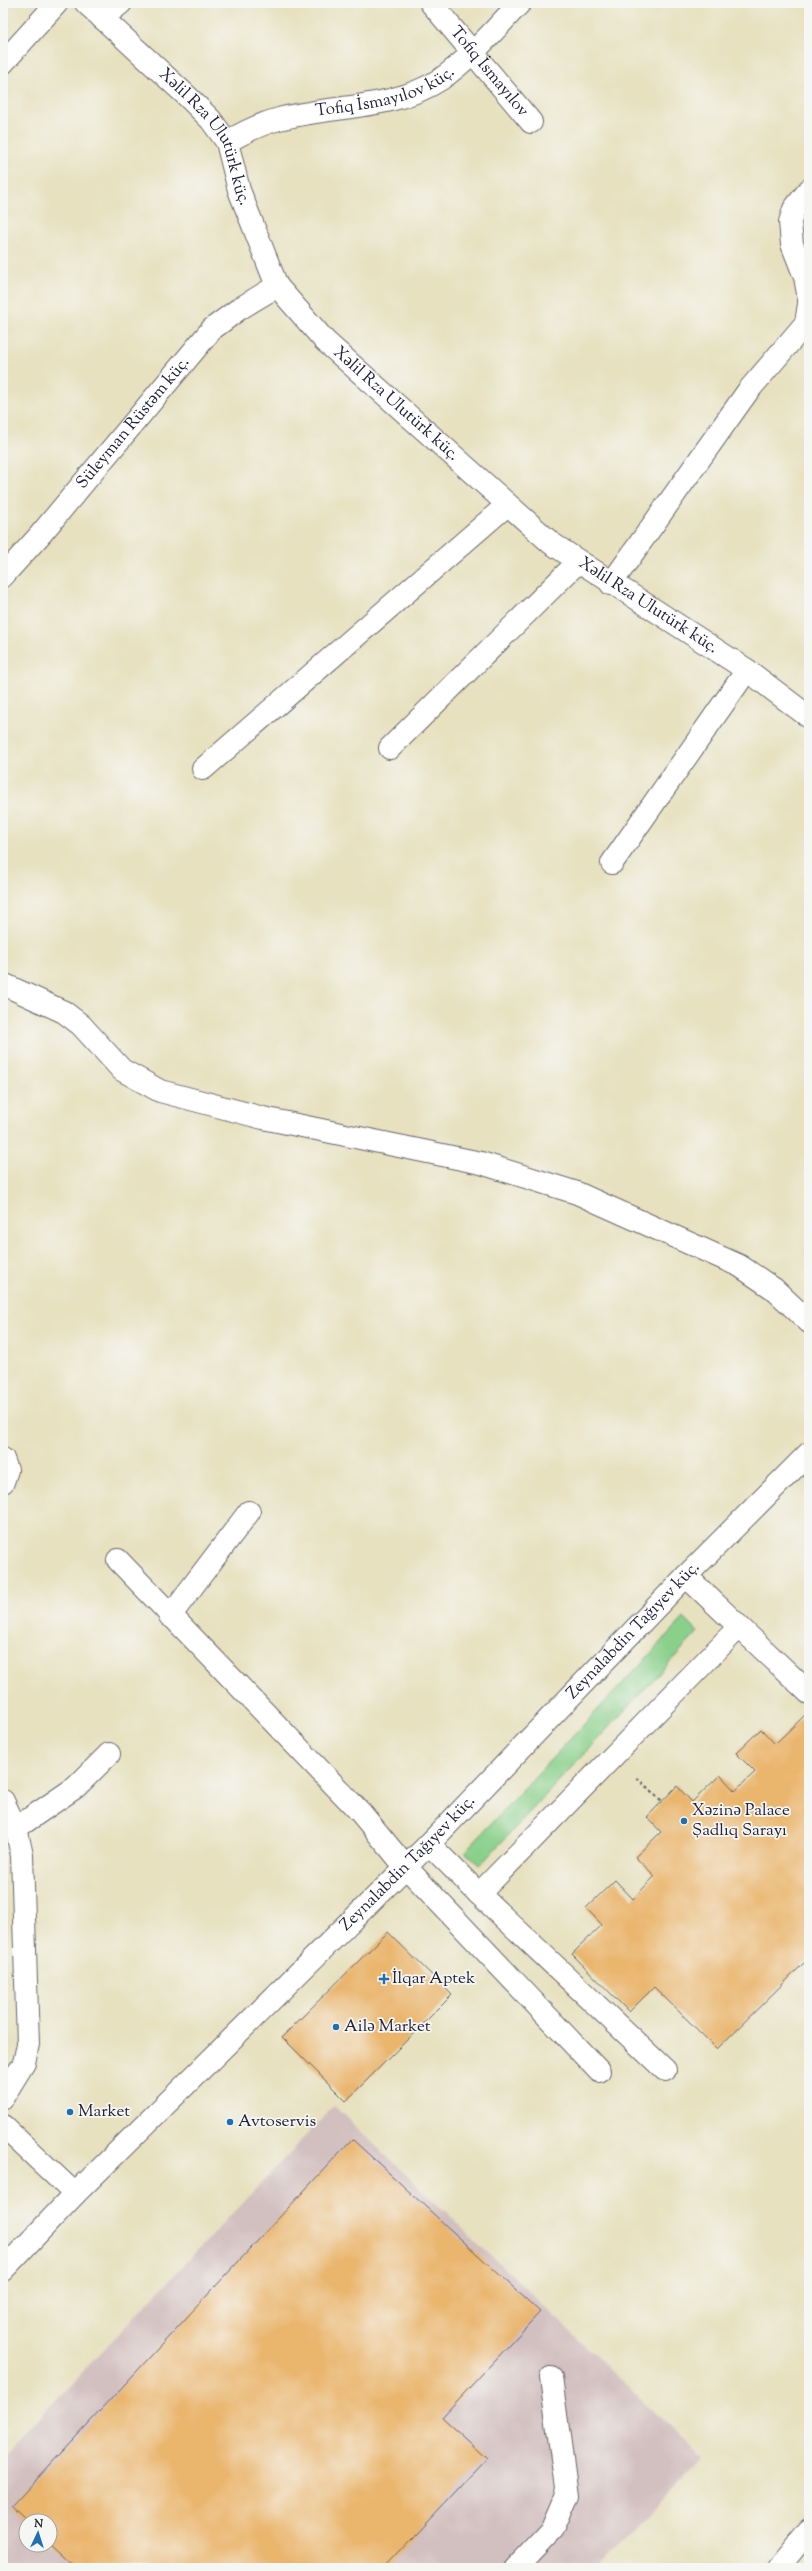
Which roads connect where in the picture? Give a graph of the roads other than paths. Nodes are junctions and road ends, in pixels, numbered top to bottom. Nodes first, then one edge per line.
1 (57, 3) edge
2 (86, 3) edge
3 (122, 3) edge
4 (431, 3) edge
5 (520, 3) edge
6 (102, 18) junction
7 (472, 53) junction
8 (3, 63) edge
9 (531, 122) dead end
10 (227, 142) junction
11 (809, 190) edge
12 (807, 275) edge
13 (277, 286) junction
14 (809, 299) edge
15 (809, 304) edge
16 (507, 505) junction
17 (578, 562) junction
18 (3, 576) edge
19 (611, 584) junction
20 (747, 670) junction
21 (809, 717) edge
22 (390, 748) dead end
23 (203, 769) dead end
24 (612, 863) dead end
25 (3, 984) edge
26 (809, 1322) edge
27 (809, 1453) edge
28 (3, 1459) edge
29 (3, 1482) edge
30 (249, 1512) dead end
31 (118, 1560) dead end
32 (686, 1576) junction
33 (170, 1616) junction
34 (739, 1627) junction
35 (809, 1694) edge
36 (109, 1754) dead end
37 (3, 1801) edge
38 (16, 1828) junction
39 (429, 1844) junction
40 (404, 1866) junction
41 (479, 1894) junction
42 (665, 2070) dead end
43 (599, 2071) dead end
44 (3, 2097) edge
45 (3, 2126) edge
46 (75, 2194) junction
47 (3, 2270) edge
48 (551, 2378) dead end
49 (809, 2530) edge
50 (516, 2568) edge
51 (778, 2568) edge

1 - 8 street
2 - 6 street, Xəlil Rza Ulutürk küç.
3 - 6 street
4 - 7 street, Tofiq İsmayılov
5 - 7 street, Tofiq İsmayılov küç.
6 - 10 street, Xəlil Rza Ulutürk küç.
7 - 9 street, Tofiq İsmayılov
7 - 10 street, Tofiq İsmayılov küç.
10 - 13 street, Xəlil Rza Ulutürk küç.
11 - 12 street
12 - 14 street
13 - 16 street, Xəlil Rza Ulutürk küç.
13 - 18 street, Süleyman Rüstəm küç.
15 - 19 street
16 - 17 street, Xəlil Rza Ulutürk küç.
16 - 23 street
17 - 19 street, Xəlil Rza Ulutürk küç.
17 - 22 street
19 - 20 street, Xəlil Rza Ulutürk küç.
20 - 21 street, Xəlil Rza Ulutürk küç.
20 - 24 street
25 - 26 street
27 - 32 street, Zeynalabdin Tağıyev küç.
28 - 29 street
30 - 33 street
31 - 33 street
32 - 34 street
32 - 39 street, Zeynalabdin Tağıyev küç.
33 - 40 street
34 - 35 street
34 - 41 street
36 - 38 street
37 - 38 street
38 - 44 street
39 - 40 street, Zeynalabdin Tağıyev küç.
39 - 41 street
40 - 43 street
40 - 46 street, Zeynalabdin Tağıyev küç.
41 - 42 street
45 - 46 street
46 - 47 street, Zeynalabdin Tağıyev küç.
48 - 50 street
49 - 51 street

